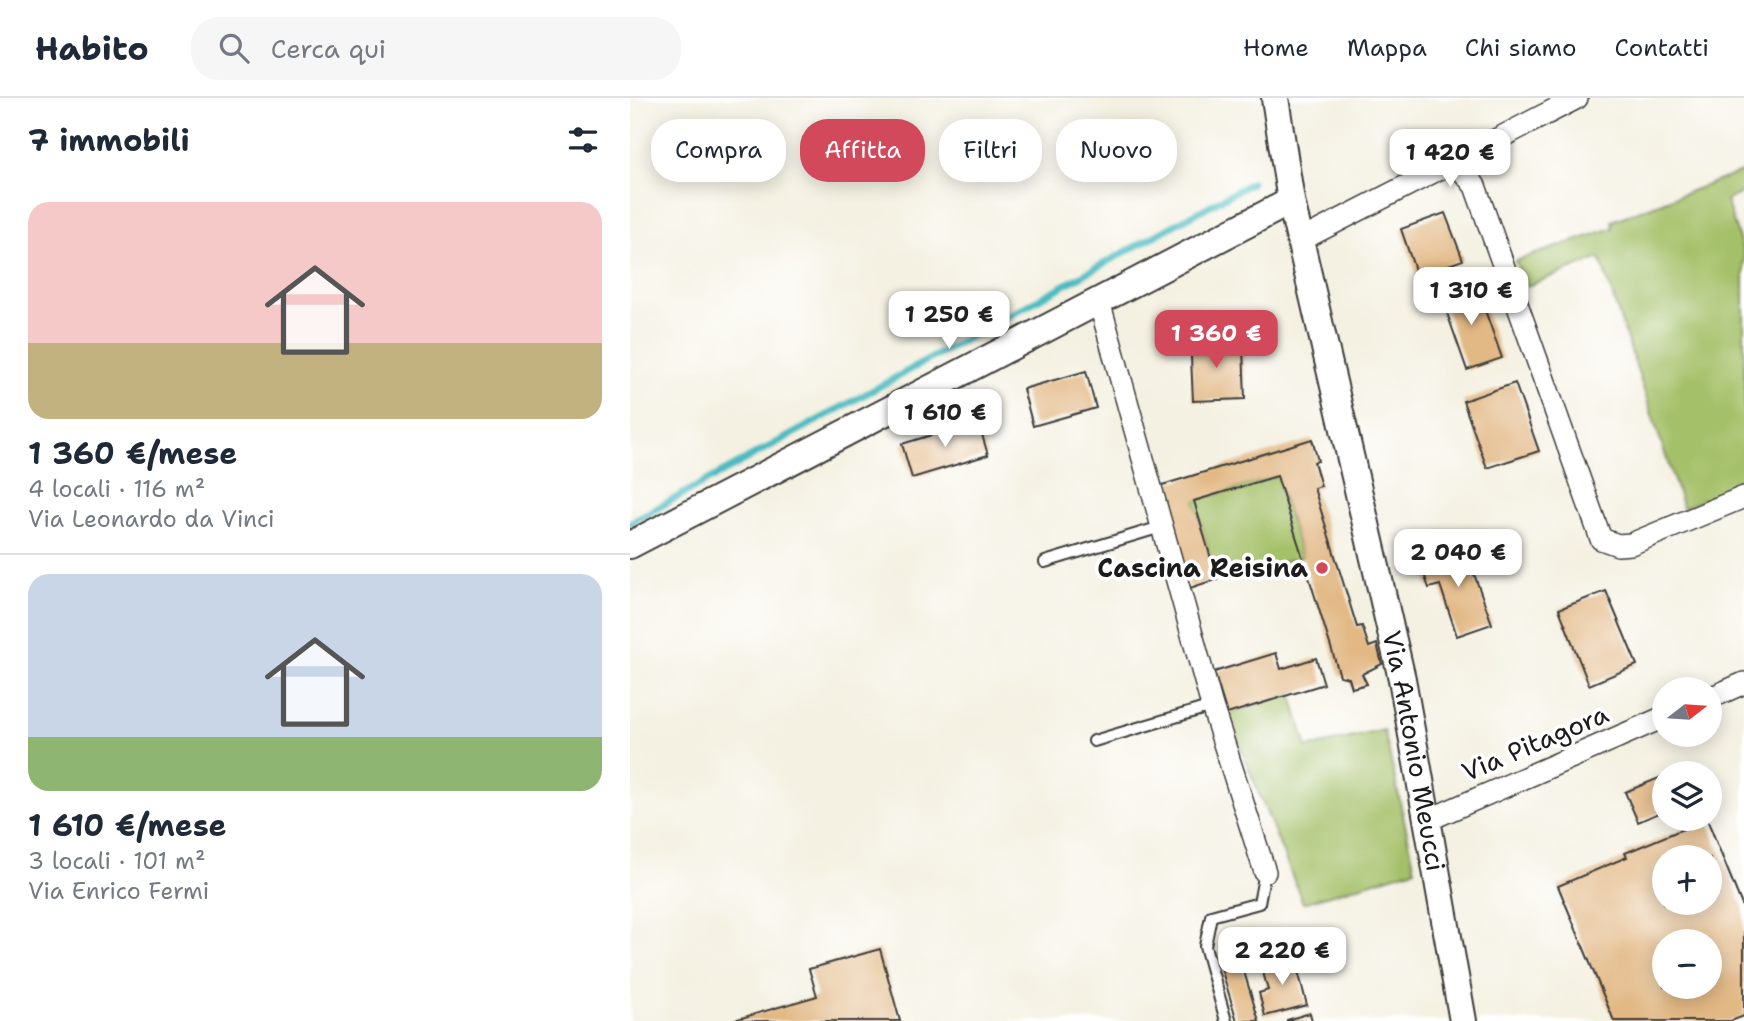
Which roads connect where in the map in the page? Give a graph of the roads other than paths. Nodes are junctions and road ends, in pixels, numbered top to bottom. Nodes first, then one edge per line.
1 (1275, 98) edge
2 (1577, 98) edge
3 (1456, 163) junction
4 (1291, 201) junction
5 (1301, 240) junction
6 (1099, 301) junction
7 (1744, 497) edge
8 (1161, 527) junction
9 (630, 545) edge
10 (1045, 562) dead end
11 (1744, 683) edge
12 (1722, 693) edge
13 (1212, 706) junction
14 (1652, 722) edge
15 (1094, 741) dead end
16 (1428, 820) junction
17 (1265, 872) joint
18 (1226, 1021) edge
19 (1463, 1021) edge

1 - 4 street, Via Antonio Meucci
2 - 3 street
3 - 5 street
3 - 7 street
4 - 5 street, Via Antonio Meucci
4 - 6 street
5 - 16 street, Via Antonio Meucci
6 - 8 street
6 - 9 street
8 - 10 lane
8 - 13 street
11 - 12 street
13 - 15 lane
13 - 17 street
14 - 16 street, Via Pitagora
16 - 19 street, Via Antonio Meucci
17 - 18 lane

